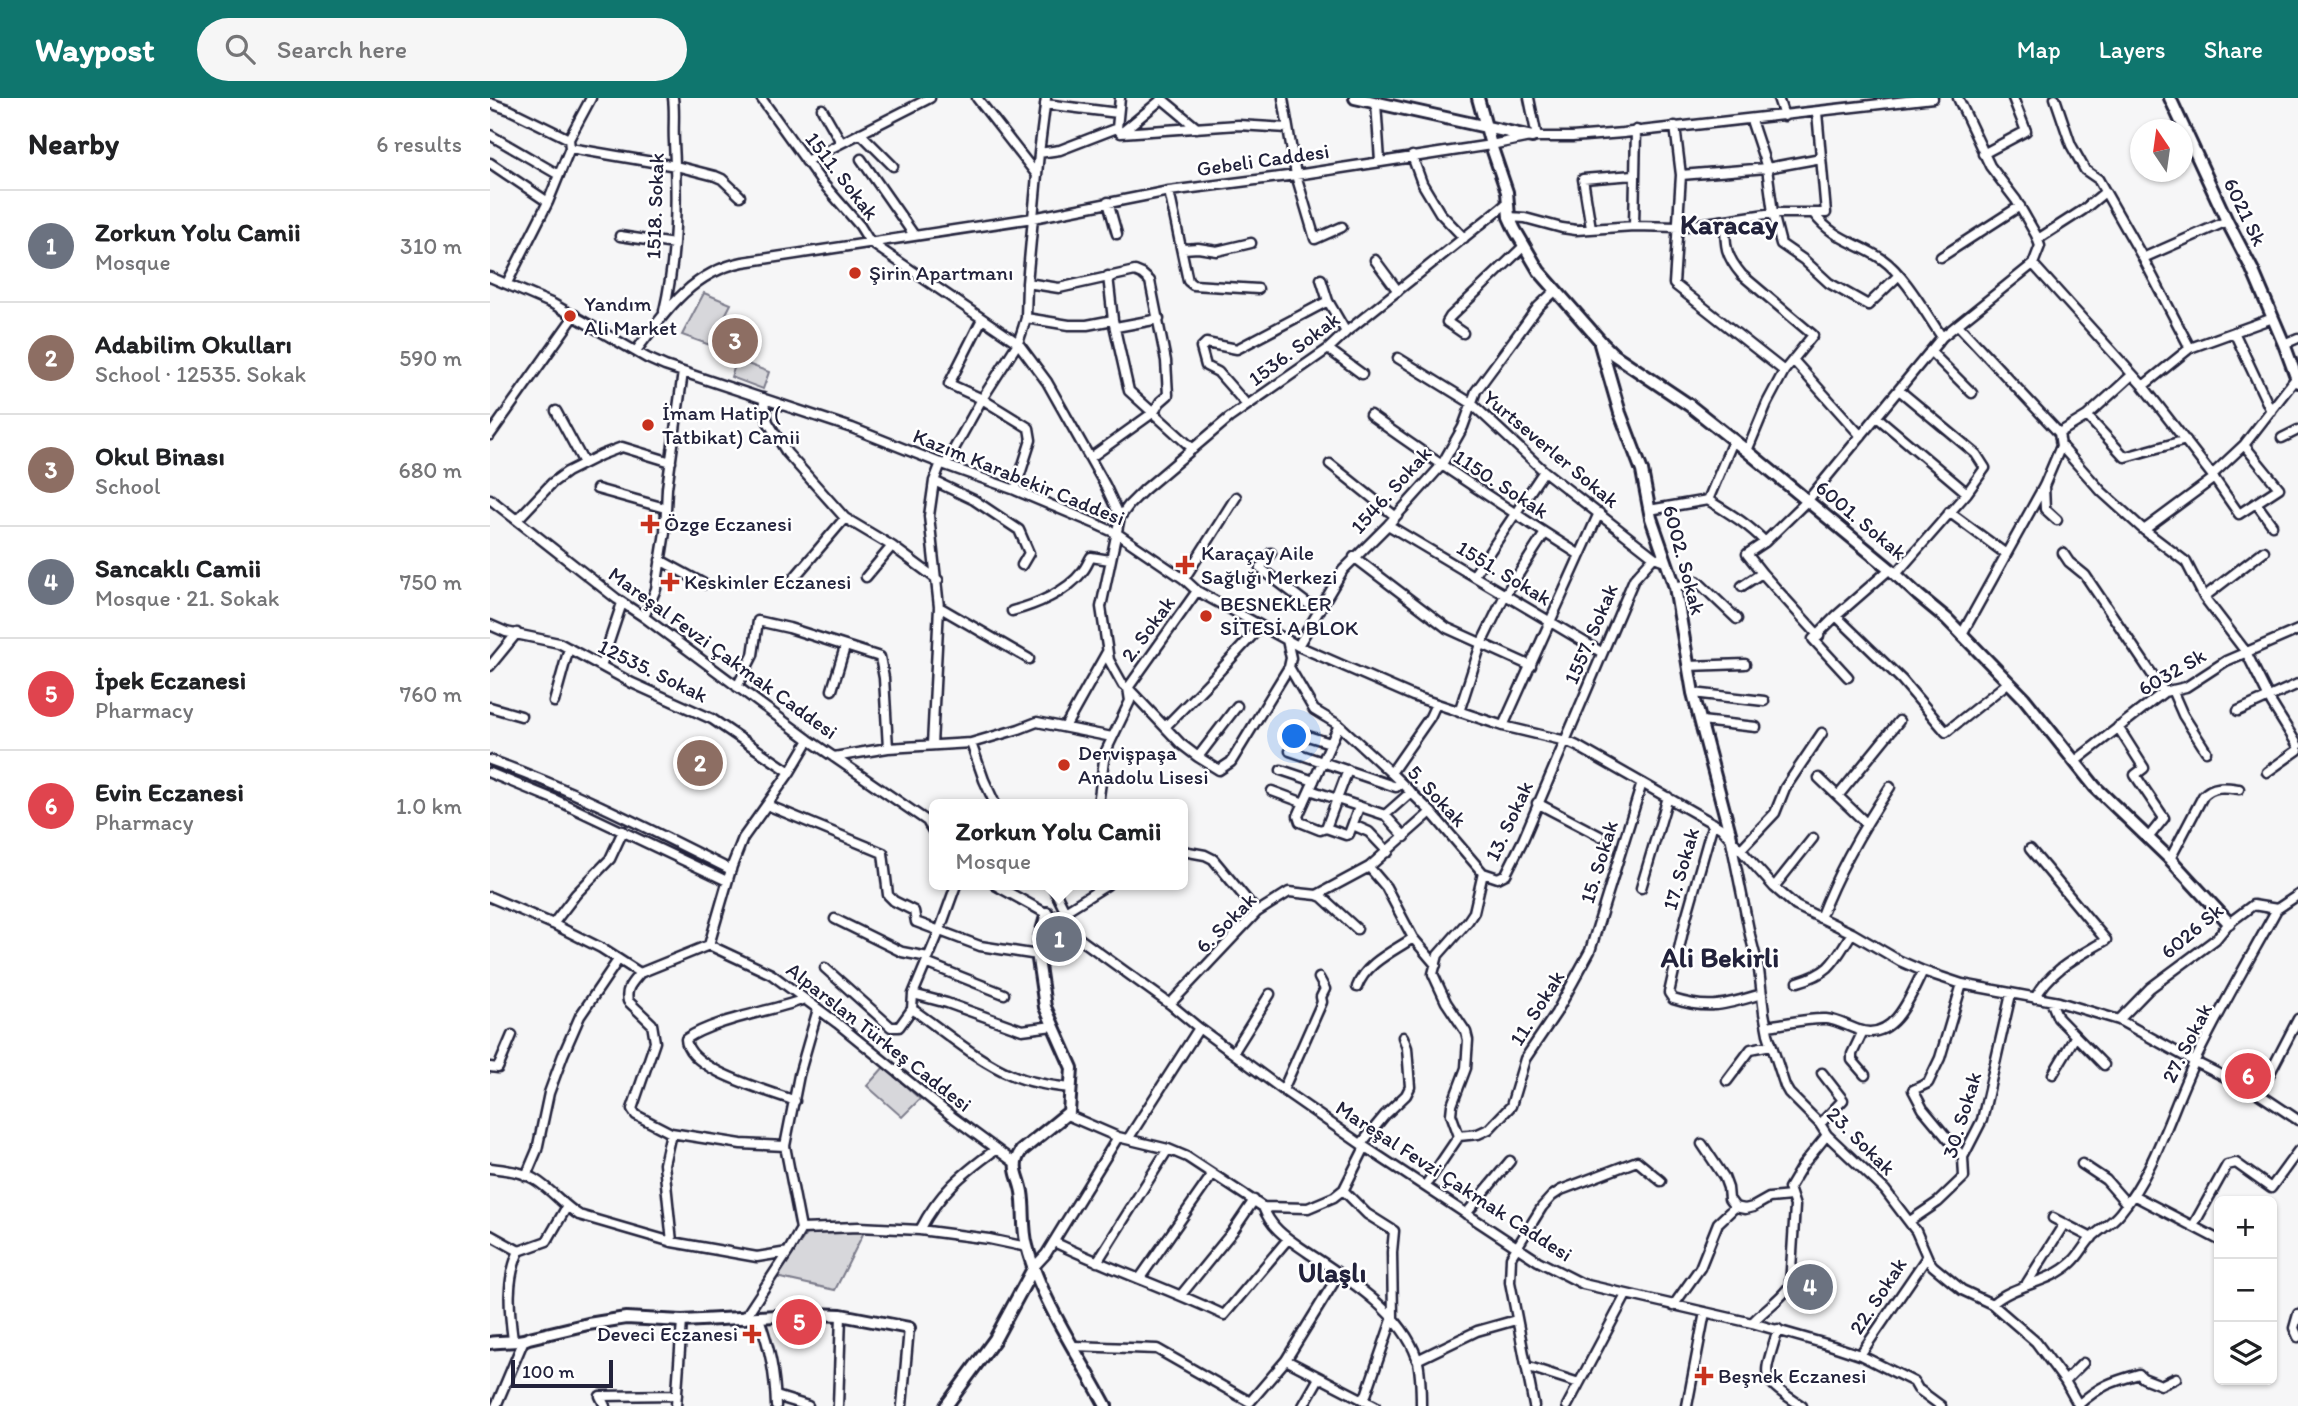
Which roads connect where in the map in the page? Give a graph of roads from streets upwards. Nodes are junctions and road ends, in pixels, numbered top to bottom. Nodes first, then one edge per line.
1 (591, 98) edge
2 (673, 98) edge
3 (930, 98) edge
4 (977, 98) edge
5 (1120, 98) edge
6 (1162, 98) edge
7 (1283, 98) edge
8 (1355, 98) edge
9 (1478, 98) edge
10 (1529, 98) edge
11 (1778, 98) edge
12 (1933, 98) edge
13 (1958, 98) edge
14 (2013, 98) edge
15 (2055, 98) edge
16 (2170, 98) edge
17 (764, 99) edge
18 (1891, 100) edge
19 (1046, 101) edge
20 (490, 103) edge
21 (1376, 103) junction
22 (1403, 103) edge
23 (822, 109) dead end
24 (1817, 112) junction
25 (1118, 113) junction
26 (1784, 116) junction
27 (1751, 120) junction
28 (1675, 126) junction
29 (1486, 127) junction
30 (1197, 128) junction
31 (1288, 128) junction
32 (1636, 130) junction
33 (1119, 131) junction
34 (860, 133) junction
35 (490, 135) edge
36 (1534, 137) junction
37 (841, 142) junction
38 (569, 143) junction
39 (1490, 145) junction
40 (1039, 153) junction
41 (1983, 154) junction
42 (1412, 156) junction
43 (1821, 158) junction
44 (861, 159) dead end
45 (806, 160) junction
46 (1380, 161) junction
47 (490, 163) edge
48 (676, 166) junction
49 (893, 166) dead end
50 (1767, 168) junction
51 (559, 175) junction
52 (1037, 175) junction
53 (1296, 175) junction
54 (1634, 175) junction
55 (1681, 175) junction
56 (1169, 191) junction
57 (2105, 192) junction
58 (740, 196) dead end
59 (548, 202) junction
60 (1108, 202) junction
61 (1506, 204) junction
62 (2020, 206) junction
63 (1773, 213) junction
64 (1814, 214) junction
65 (1509, 217) junction
66 (1033, 218) junction
67 (1725, 221) junction
68 (2227, 221) junction
69 (1634, 226) junction
70 (1679, 226) junction
71 (1342, 227) dead end
72 (1591, 228) junction
73 (1117, 234) dead end
74 (620, 236) dead end
75 (914, 236) junction
76 (1464, 237) junction
77 (2038, 239) junction
78 (870, 242) junction
79 (1251, 243) dead end
80 (674, 244) junction
81 (1524, 246) junction
82 (1183, 249) junction
83 (1941, 257) dead end
84 (2143, 258) junction
85 (1375, 260) dead end
86 (2033, 264) junction
87 (1108, 276) junction
88 (1898, 276) junction
89 (490, 277) edge
90 (1321, 279) dead end
91 (507, 283) junction
92 (1027, 283) junction
93 (1258, 289) dead end
94 (1556, 290) junction
95 (1398, 291) junction
96 (1328, 301) junction
97 (575, 315) junction
98 (663, 315) junction
99 (1026, 317) junction
100 (2273, 318) junction
101 (982, 319) junction
102 (1159, 319) junction
103 (1114, 323) junction
104 (1958, 324) junction
105 (1346, 332) junction
106 (2234, 332) junction
107 (1463, 334) dead end
108 (1942, 337) junction
109 (1598, 338) junction
110 (2298, 338) edge
111 (1018, 343) junction
112 (2284, 344) junction
113 (2190, 348) junction
114 (1328, 349) junction
115 (636, 351) junction
116 (1930, 351) junction
117 (1398, 358) dead end
118 (1794, 361) junction
119 (1784, 371) junction
120 (683, 372) junction
121 (1362, 374) dead end
122 (2133, 375) junction
123 (2297, 380) edge
124 (2143, 386) junction
125 (1899, 390) junction
126 (1972, 393) dead end
127 (763, 398) junction
128 (982, 399) junction
129 (1471, 403) junction
130 (1247, 405) junction
131 (556, 411) dead end
132 (2271, 411) junction
133 (1154, 412) junction
134 (1370, 415) dead end
135 (1877, 416) junction
136 (2087, 416) junction
137 (2298, 430) edge
138 (2059, 433) junction
139 (490, 435) edge
140 (1861, 436) junction
141 (2282, 438) dead end
142 (2186, 440) junction
143 (1733, 441) junction
144 (2244, 445) junction
145 (2061, 446) junction
146 (1193, 449) junction
147 (1747, 451) junction
148 (1090, 458) junction
149 (671, 462) junction
150 (584, 463) junction
151 (943, 464) junction
152 (1330, 464) dead end
153 (1441, 466) junction
154 (1544, 471) junction
155 (2213, 477) junction
156 (934, 481) junction
157 (2044, 486) junction
158 (597, 489) dead end
159 (1015, 490) junction
160 (1967, 493) junction
161 (1236, 497) dead end
162 (490, 499) edge
163 (1708, 500) junction
164 (1808, 500) junction
165 (2256, 503) junction
166 (666, 508) junction
167 (1649, 510) junction
168 (1516, 512) junction
169 (1949, 512) junction
170 (1600, 513) junction
171 (1395, 516) junction
172 (1120, 517) junction
173 (845, 518) junction
174 (519, 520) junction
175 (2057, 520) dead end
176 (1388, 525) junction
177 (2272, 525) dead end
178 (2144, 530) junction
179 (1545, 533) junction
180 (1118, 534) junction
181 (1765, 542) junction
182 (892, 546) junction
183 (2264, 551) dead end
184 (1271, 553) dead end
185 (2063, 553) dead end
186 (2006, 554) junction
187 (1580, 555) junction
188 (1354, 557) junction
189 (1660, 559) junction
190 (1110, 560) junction
191 (660, 561) junction
192 (1022, 565) dead end
193 (1893, 571) junction
194 (1762, 573) junction
195 (1474, 575) junction
196 (866, 577) dead end
197 (794, 578) dead end
198 (1184, 579) junction
199 (938, 580) junction
200 (704, 584) dead end
201 (1742, 586) dead end
202 (1675, 587) junction
203 (1197, 591) junction
204 (1506, 595) junction
205 (2204, 597) junction
206 (622, 603) junction
207 (939, 607) junction
208 (1320, 610) junction
209 (1012, 611) dead end
210 (1836, 616) junction
211 (644, 617) junction
212 (1737, 619) dead end
213 (1551, 622) junction
214 (490, 625) edge
215 (1260, 626) junction
216 (2298, 630) edge
217 (517, 633) junction
218 (1962, 634) junction
219 (1818, 635) junction
220 (1287, 640) junction
221 (1481, 645) junction
222 (845, 646) junction
223 (1298, 646) junction
224 (569, 648) junction
225 (1107, 652) junction
226 (1601, 652) junction
227 (2246, 652) junction
228 (1030, 659) dead end
229 (1745, 664) dead end
230 (490, 666) edge
231 (601, 666) junction
232 (1531, 666) junction
233 (1688, 666) junction
234 (1289, 667) junction
235 (1848, 677) dead end
236 (2010, 682) junction
237 (2298, 684) edge
238 (737, 687) junction
239 (1128, 688) junction
240 (832, 690) dead end
241 (2168, 691) junction
242 (1693, 693) junction
243 (2268, 697) junction
244 (1764, 701) dead end
245 (554, 702) dead end
246 (1436, 704) junction
247 (490, 706) edge
248 (1237, 706) dead end
249 (2238, 711) dead end
250 (1459, 712) junction
251 (522, 716) dead end
252 (1701, 721) junction
253 (1899, 722) dead end
254 (1339, 725) junction
255 (1503, 726) junction
256 (1065, 727) junction
257 (1165, 727) junction
258 (1756, 727) dead end
259 (2118, 727) junction
260 (1298, 733) dead end
261 (1822, 733) dead end
262 (1112, 737) junction
263 (809, 740) junction
264 (1566, 741) junction
265 (971, 743) junction
266 (1331, 743) junction
267 (932, 745) junction
268 (888, 748) junction
269 (2298, 748) edge
270 (1290, 751) dead end
271 (2206, 751) dead end
272 (1200, 754) junction
273 (834, 757) junction
274 (490, 760) edge
275 (1322, 762) junction
276 (2074, 762) junction
277 (1281, 770) dead end
278 (1348, 770) junction
279 (790, 772) junction
280 (1391, 772) junction
281 (2267, 772) dead end
282 (490, 773) edge
283 (1819, 778) dead end
284 (1314, 782) junction
285 (1400, 782) junction
286 (1642, 783) junction
287 (1890, 787) dead end
288 (2239, 789) dead end
289 (1310, 790) junction
290 (1272, 791) dead end
291 (1411, 792) junction
292 (1838, 796) junction
293 (1668, 797) junction
294 (993, 799) edge
295 (1099, 799) edge
296 (1337, 800) junction
297 (1304, 803) junction
298 (1537, 803) junction
299 (767, 806) junction
300 (1359, 807) junction
301 (1431, 813) junction
302 (1385, 816) junction
303 (1713, 822) junction
304 (1866, 823) junction
305 (929, 825) edge
306 (1353, 825) junction
307 (1326, 828) junction
308 (623, 831) junction
309 (1600, 836) dead end
310 (1405, 837) junction
311 (1731, 837) junction
312 (1813, 838) dead end
313 (2148, 838) junction
314 (1741, 849) junction
315 (2030, 849) dead end
316 (1188, 852) edge
317 (1388, 852) junction
318 (2171, 859) junction
319 (1369, 867) junction
320 (731, 870) junction
321 (1483, 873) junction
322 (727, 881) junction
323 (1774, 887) junction
324 (1641, 888) dead end
325 (954, 890) edge
326 (1004, 890) edge
327 (1054, 890) edge
328 (1096, 890) edge
329 (1317, 895) junction
330 (2298, 895) edge
331 (490, 897) edge
332 (2277, 909) junction
333 (1065, 911) junction
334 (1258, 912) junction
335 (1051, 916) junction
336 (1820, 918) junction
337 (835, 919) dead end
338 (2229, 923) junction
339 (553, 924) junction
340 (1357, 929) dead end
341 (939, 932) junction
342 (1852, 933) junction
343 (1413, 937) junction
344 (709, 944) junction
345 (1590, 951) joint
346 (1038, 955) junction
347 (618, 960) junction
348 (927, 960) junction
349 (1436, 965) junction
350 (825, 968) dead end
351 (1923, 971) junction
352 (640, 974) junction
353 (1319, 978) dead end
354 (1798, 982) dead end
355 (1962, 984) junction
356 (1357, 988) dead end
357 (913, 994) junction
358 (1004, 994) dead end
359 (1270, 994) dead end
360 (1762, 994) junction
361 (2011, 994) junction
362 (2035, 998) junction
363 (805, 999) junction
364 (2050, 1001) junction
365 (1170, 1004) junction
366 (818, 1009) junction
367 (912, 1009) junction
368 (2298, 1019) edge
369 (2119, 1020) junction
370 (1053, 1026) junction
371 (1767, 1026) junction
372 (1199, 1028) junction
373 (1863, 1031) junction
374 (512, 1035) dead end
375 (1403, 1037) dead end
376 (2075, 1037) junction
377 (1772, 1045) junction
378 (1233, 1053) junction
379 (2194, 1062) junction
380 (2104, 1065) dead end
381 (490, 1067) edge
382 (1822, 1073) dead end
383 (1865, 1074) dead end
384 (2053, 1074) dead end
385 (1727, 1081) dead end
386 (1071, 1088) junction
387 (1283, 1090) junction
388 (2259, 1094) junction
389 (795, 1101) junction
390 (1067, 1115) junction
391 (2298, 1120) edge
392 (1820, 1124) junction
393 (671, 1133) junction
394 (1827, 1135) junction
395 (1459, 1136) junction
396 (1118, 1137) junction
397 (1128, 1139) junction
398 (1702, 1144) dead end
399 (785, 1146) junction
400 (1363, 1146) junction
401 (1168, 1149) junction
402 (995, 1150) junction
403 (2298, 1152) edge
404 (1963, 1157) junction
405 (1510, 1161) dead end
406 (1015, 1163) junction
407 (2082, 1164) dead end
408 (490, 1168) edge
409 (526, 1175) junction
410 (1212, 1175) junction
411 (1661, 1181) dead end
412 (1425, 1186) junction
413 (1343, 1190) junction
414 (2133, 1195) junction
415 (1791, 1196) junction
416 (1254, 1200) junction
417 (2127, 1204) junction
418 (1263, 1207) junction
419 (1735, 1207) junction
420 (566, 1208) junction
421 (1466, 1214) junction
422 (2053, 1218) dead end
423 (1910, 1221) junction
424 (2064, 1224) junction
425 (2193, 1226) junction
426 (801, 1229) junction
427 (920, 1230) junction
428 (490, 1235) edge
429 (2214, 1237) edge
430 (2092, 1238) junction
431 (1288, 1239) junction
432 (672, 1241) junction
433 (1054, 1242) junction
434 (1027, 1247) junction
435 (1517, 1247) junction
436 (519, 1251) junction
437 (788, 1252) junction
438 (1927, 1256) junction
439 (1097, 1262) junction
440 (1034, 1267) junction
441 (1339, 1273) junction
442 (1140, 1278) junction
443 (2027, 1283) junction
444 (1626, 1294) junction
445 (1181, 1295) junction
446 (1992, 1304) junction
447 (1673, 1306) junction
448 (1705, 1312) junction
449 (2298, 1314) edge
450 (841, 1315) junction
451 (1393, 1317) junction
452 (759, 1318) junction
453 (744, 1319) junction
454 (1516, 1320) junction
455 (681, 1321) junction
456 (1752, 1323) junction
457 (909, 1328) joint
458 (1778, 1329) junction
459 (2298, 1337) edge
460 (518, 1341) junction
461 (490, 1342) edge
462 (1074, 1346) junction
463 (1860, 1355) junction
464 (1286, 1360) junction
465 (1418, 1360) junction
466 (2083, 1363) dead end
467 (1526, 1366) junction
468 (1319, 1378) junction
469 (2176, 1378) dead end
470 (2064, 1381) junction
471 (1579, 1383) junction
472 (677, 1395) junction
473 (776, 1401) edge
474 (1364, 1401) junction
475 (2079, 1405) edge
476 (496, 1406) edge
477 (605, 1406) edge
478 (677, 1406) edge
479 (808, 1406) edge
480 (838, 1406) edge
481 (902, 1406) edge
482 (946, 1406) edge
483 (1106, 1406) edge
484 (1303, 1406) edge
485 (1375, 1406) edge
486 (1421, 1406) edge
487 (1534, 1406) edge
488 (1567, 1406) edge
489 (1687, 1406) edge
490 (1802, 1406) edge
491 (1941, 1406) edge

1 - 38 street
2 - 48 street, 1518. Sokak
3 - 34 street
4 - 52 street
5 - 25 street
6 - 30 street
6 - 33 street
7 - 31 street
8 - 21 street
9 - 29 street, 6001. Sokak
10 - 36 street
11 - 26 street
12 - 18 street, Gebeli Caddesi
13 - 41 street
14 - 41 street
15 - 57 street
16 - 68 street, 6021 Sk
17 - 45 street, 1511. Sokak
18 - 24 street, Gebeli Caddesi
19 - 25 street
19 - 40 street
20 - 38 street
21 - 22 street
21 - 46 street
22 - 29 street
23 - 37 street
24 - 26 street, Gebeli Caddesi
24 - 43 street
25 - 33 street
26 - 27 street, Gebeli Caddesi
27 - 28 street, Gebeli Caddesi
27 - 50 street
28 - 32 street, Gebeli Caddesi
28 - 55 street
29 - 36 street
29 - 39 street, 6001. Sokak
30 - 31 street
30 - 33 street
31 - 53 street
32 - 36 street, Gebeli Caddesi
32 - 54 street
33 - 40 street
34 - 37 street
34 - 49 street
35 - 51 street
36 - 39 street, Gebeli Caddesi
37 - 45 street
38 - 48 street
38 - 51 street
39 - 42 street, Gebeli Caddesi
39 - 61 street, 6001. Sokak
40 - 52 street
41 - 62 street
42 - 46 street, Gebeli Caddesi
42 - 76 street
43 - 50 street
43 - 64 street
44 - 75 street
45 - 78 street, 1511. Sokak
46 - 53 street, Gebeli Caddesi
47 - 59 street
48 - 58 street
48 - 80 street, 1518. Sokak
50 - 55 street
50 - 63 street
51 - 59 street
52 - 66 street
53 - 56 street, Gebeli Caddesi
53 - 71 street
54 - 69 street
54 - 72 street
55 - 70 street
56 - 60 street, Gebeli Caddesi
56 - 82 street
57 - 77 street
57 - 84 street
59 - 91 street
60 - 66 street, Gebeli Caddesi
60 - 73 street
61 - 65 street, 6001. Sokak
61 - 76 street, 1536. Sokak
62 - 77 street
62 - 83 street
63 - 64 street
63 - 67 street
63 - 88 street
64 - 88 street
65 - 72 street
65 - 81 street, 6001. Sokak
66 - 75 street, Gebeli Caddesi
66 - 92 street
67 - 70 street
67 - 118 street
68 - 84 street
68 - 100 street, 6021 Sk
69 - 70 street
69 - 72 street
70 - 119 street
74 - 80 street
75 - 78 street, Gebeli Caddesi
76 - 95 street, 1536. Sokak
77 - 86 street
78 - 98 street, Gebeli Caddesi
78 - 101 street, 1511. Sokak
79 - 82 street
80 - 98 street, 1518. Sokak
81 - 94 street, 6001. Sokak
81 - 107 street
82 - 93 street
84 - 113 street
85 - 95 street
86 - 104 street
86 - 122 street
87 - 92 street
87 - 102 street
87 - 103 street
88 - 108 street
89 - 91 street, Kazım Karabekir Caddesi
90 - 96 street
91 - 97 street, Kazım Karabekir Caddesi
92 - 99 street
94 - 109 street, 6001. Sokak
94 - 129 street, 1546. Sokak
95 - 105 street, 1536. Sokak
96 - 105 street
96 - 130 street
97 - 115 street, Kazım Karabekir Caddesi
97 - 139 street
98 - 115 street, Gebeli Caddesi
99 - 103 street
99 - 111 street
100 - 106 street
100 - 112 street, 6021 Sk
101 - 111 street, 1511. Sokak
101 - 128 street
102 - 103 street
102 - 133 street
103 - 133 street
104 - 108 street
104 - 138 street
105 - 114 street, 1536. Sokak
106 - 113 street
106 - 132 street
108 - 116 street
109 - 143 street, 6001. Sokak
109 - 167 street, 6002. Sokak
110 - 112 street
111 - 128 street
111 - 148 street
112 - 123 street, 6021 Sk
113 - 124 street
114 - 121 street
114 - 130 street, 1536. Sokak
115 - 120 street, Kazım Karabekir Caddesi
116 - 125 street
116 - 126 street
117 - 129 street, Yurtseverler Sokak
118 - 119 street
118 - 140 street
119 - 147 street
120 - 127 street, Kazım Karabekir Caddesi
120 - 149 street
122 - 124 street
122 - 136 street
123 - 132 street
124 - 142 street
125 - 135 street
125 - 160 street
127 - 151 street, Kazım Karabekir Caddesi
127 - 173 street
128 - 151 street
128 - 159 street
129 - 153 street, 1546. Sokak
129 - 154 street, Yurtseverler Sokak
130 - 146 street, 1536. Sokak
131 - 150 street
132 - 144 street
133 - 146 street
133 - 148 street
134 - 153 street, 1150. Sokak
135 - 140 street
135 - 160 street
136 - 138 street
136 - 142 street
137 - 141 street
138 - 145 street
140 - 164 street
142 - 155 street
143 - 147 street, 6001. Sokak
143 - 163 street
144 - 155 street
144 - 165 street
145 - 157 street
145 - 178 street
146 - 172 street, 1536. Sokak
147 - 164 street, 6001. Sokak
148 - 172 street
149 - 150 street
149 - 166 street
150 - 174 street
151 - 156 street
151 - 159 street, Kazım Karabekir Caddesi
152 - 171 street
153 - 168 street, 1150. Sokak
153 - 171 street, 1546. Sokak
154 - 168 street
154 - 170 street, Yurtseverler Sokak
155 - 165 street
155 - 178 street
156 - 192 street
156 - 199 street
157 - 175 street
157 - 186 street
158 - 166 street
159 - 180 street, Kazım Karabekir Caddesi
160 - 169 street
161 - 198 street
162 - 174 street, Mareşal Fevzi Çakmak Caddesi
163 - 167 street
163 - 181 street
164 - 181 street
164 - 193 street, 6001. Sokak
165 - 177 street
166 - 191 street
167 - 189 street, 6002. Sokak
168 - 179 street, 1150. Sokak
168 - 195 street
169 - 186 street
169 - 193 street
170 - 187 street
170 - 189 street, Yurtseverler Sokak
171 - 176 street, 1546. Sokak
172 - 180 street
173 - 182 street
173 - 197 street
174 - 206 street, Mareşal Fevzi Çakmak Caddesi
176 - 188 street, 1546. Sokak
176 - 195 street, 1551. Sokak
178 - 205 street
179 - 187 street, 1150. Sokak
179 - 204 street
180 - 190 street
180 - 198 street, Kazım Karabekir Caddesi
181 - 194 street
182 - 196 street
182 - 199 street
183 - 205 street
184 - 208 street
185 - 241 street
186 - 218 street
187 - 213 street
188 - 208 street, 1546. Sokak
188 - 221 street
189 - 202 street, 6002. Sokak
189 - 226 street, 1557. Sokak
190 - 209 street
190 - 225 street
191 - 200 street
191 - 211 street
193 - 210 street
193 - 218 street, 6001. Sokak
194 - 201 street
194 - 219 street
195 - 204 street, 1551. Sokak
198 - 203 street, Kazım Karabekir Caddesi
199 - 207 street
202 - 212 street
202 - 233 street, 6002. Sokak
203 - 215 street, Kazım Karabekir Caddesi
203 - 239 street, 2. Sokak
204 - 213 street, 1551. Sokak
204 - 221 street
205 - 227 street
206 - 211 street, Mareşal Fevzi Çakmak Caddesi
206 - 231 street
207 - 228 street
207 - 267 street
208 - 223 street, 1546. Sokak
210 - 219 street
210 - 236 street
211 - 238 street, Mareşal Fevzi Çakmak Caddesi
213 - 226 street, 1551. Sokak
213 - 232 street
214 - 217 street, 12535. Sokak
215 - 220 street, Kazım Karabekir Caddesi
215 - 257 street
216 - 227 street, 6032 Sk
217 - 224 street, 12535. Sokak
217 - 230 street
218 - 236 street, 6001. Sokak
219 - 235 street
220 - 223 street, Kazım Karabekir Caddesi
220 - 234 street
221 - 232 street
221 - 250 street
222 - 238 street
222 - 240 street
222 - 268 street
223 - 246 street, Kazım Karabekir Caddesi
224 - 231 street, 12535. Sokak
224 - 245 street
225 - 239 street
225 - 256 street
226 - 264 street, 1557. Sokak
227 - 241 street, 6032 Sk
227 - 243 street
229 - 233 street
231 - 279 street, 12535. Sokak
232 - 255 street
233 - 242 street, 6002. Sokak
234 - 254 street
234 - 272 street
236 - 276 street, 6001. Sokak
237 - 243 street
238 - 263 street, Mareşal Fevzi Çakmak Caddesi
239 - 257 street
239 - 262 street
241 - 259 street, 6032 Sk
241 - 271 street
242 - 244 street
242 - 252 street, 6002. Sokak
243 - 249 street
243 - 269 street
246 - 250 street, Kazım Karabekir Caddesi
246 - 280 street, 5. Sokak
247 - 251 street
248 - 272 street
250 - 255 street, Kazım Karabekir Caddesi
252 - 258 street
252 - 311 street, 6002. Sokak
253 - 292 street
254 - 266 street
254 - 280 street
255 - 264 street, Kazım Karabekir Caddesi
256 - 262 street
256 - 265 street
257 - 272 street
259 - 276 street, 6032 Sk
259 - 313 street
260 - 266 street
261 - 314 street
262 - 295 street
263 - 273 street, Mareşal Fevzi Çakmak Caddesi
263 - 279 street
264 - 286 street, Kazım Karabekir Caddesi
264 - 298 street, 13. Sokak
265 - 267 street
265 - 294 street
266 - 275 street
267 - 268 street
268 - 273 street
269 - 281 street
270 - 275 street
273 - 305 street, Mareşal Fevzi Çakmak Caddesi
274 - 320 street
275 - 278 street
275 - 284 street
276 - 313 street, 6001. Sokak
277 - 284 street
278 - 285 street
278 - 296 street
279 - 299 street
280 - 285 street, 5. Sokak
282 - 308 street
283 - 292 street
284 - 289 street
285 - 291 street, 5. Sokak
286 - 293 street, Kazım Karabekir Caddesi
286 - 345 street, 15. Sokak
287 - 304 street
288 - 318 street
289 - 296 street
289 - 297 street
290 - 297 street
291 - 301 street, 5. Sokak
291 - 302 street
292 - 304 street
293 - 303 street, Kazım Karabekir Caddesi
293 - 324 street
296 - 300 street
296 - 307 street
297 - 307 street
298 - 309 street
298 - 321 street, 13. Sokak
299 - 320 street
299 - 341 street
300 - 302 street
300 - 306 street
301 - 310 street, 6. Sokak
301 - 321 street, 5. Sokak
302 - 310 street
303 - 311 street, Kazım Karabekir Caddesi
303 - 360 street, 17. Sokak
304 - 336 street
306 - 307 street
306 - 317 street
308 - 322 street
308 - 339 street
310 - 317 street, 6. Sokak
311 - 314 street, Kazım Karabekir Caddesi
311 - 360 street, 23. Sokak
312 - 323 street
313 - 318 street, 6001. Sokak
314 - 323 street, Kazım Karabekir Caddesi
315 - 362 street
316 - 334 street
317 - 319 street, 6. Sokak
318 - 338 street, 6001. Sokak
319 - 329 street, 6. Sokak
319 - 343 street
320 - 322 street
321 - 349 street, 13. Sokak
322 - 344 street
323 - 336 street, Kazım Karabekir Caddesi
325 - 341 street
326 - 335 street, Mareşal Fevzi Çakmak Caddesi
327 - 333 street
328 - 333 street
329 - 334 street, 6. Sokak
329 - 340 street
330 - 332 street, 6026 Sk
331 - 339 street
332 - 338 street, 6026 Sk
332 - 379 street, 27. Sokak
333 - 335 street
334 - 365 street, 6. Sokak
335 - 346 street
335 - 365 street, Mareşal Fevzi Çakmak Caddesi
336 - 342 street, Kazım Karabekir Caddesi
337 - 348 street
338 - 369 street, 6026 Sk
339 - 347 street
341 - 346 street
341 - 348 street
342 - 351 street, Kazım Karabekir Caddesi
342 - 354 street
343 - 349 street
343 - 356 street
344 - 352 street
344 - 363 street, Alparslan Türkeş Caddesi
345 - 395 street, 11. Sokak
346 - 370 street
347 - 352 street
347 - 409 street
348 - 357 street
348 - 358 street
349 - 395 street
350 - 367 street
351 - 355 street, Kazım Karabekir Caddesi
351 - 373 street
352 - 393 street
353 - 387 street
355 - 361 street, Kazım Karabekir Caddesi
355 - 404 street
357 - 367 street
357 - 370 street
359 - 378 street
360 - 371 street, 23. Sokak
361 - 362 street, Kazım Karabekir Caddesi
361 - 404 street, 30. Sokak
362 - 364 street, Kazım Karabekir Caddesi
363 - 366 street, Alparslan Türkeş Caddesi
363 - 389 street
364 - 369 street, Kazım Karabekir Caddesi
364 - 376 street
365 - 372 street, Mareşal Fevzi Çakmak Caddesi
366 - 389 street
366 - 402 street, Alparslan Türkeş Caddesi
367 - 386 street
368 - 388 street
369 - 379 street, Kazım Karabekir Caddesi
370 - 386 street
371 - 373 street
371 - 377 street, 23. Sokak
372 - 378 street, Mareşal Fevzi Çakmak Caddesi
372 - 397 street
373 - 383 street
374 - 381 street
375 - 400 street
376 - 380 street
376 - 384 street
377 - 385 street
377 - 392 street, 23. Sokak
378 - 387 street, Mareşal Fevzi Çakmak Caddesi
379 - 388 street, Kazım Karabekir Caddesi
379 - 414 street, 27. Sokak
382 - 392 street
386 - 390 street
387 - 400 street, Mareşal Fevzi Çakmak Caddesi
388 - 391 street, Kazım Karabekir Caddesi
389 - 399 street
390 - 396 street
390 - 406 street
392 - 394 street, 23. Sokak
393 - 399 street
393 - 432 street
394 - 415 street
394 - 423 street, 23. Sokak
395 - 412 street
396 - 397 street
396 - 433 street
397 - 401 street
398 - 419 street
399 - 426 street
400 - 412 street, Mareşal Fevzi Çakmak Caddesi
400 - 413 street
401 - 410 street
401 - 439 street
402 - 406 street, Alparslan Türkeş Caddesi
402 - 427 street
403 - 425 street
404 - 423 street, 30. Sokak
405 - 421 street
406 - 434 street
407 - 417 street
408 - 409 street
409 - 420 street
410 - 416 street
410 - 442 street
411 - 435 street
412 - 421 street, Mareşal Fevzi Çakmak Caddesi
413 - 418 street
413 - 451 street
414 - 417 street, 27. Sokak
414 - 425 street
415 - 419 street
415 - 456 street
416 - 418 street
416 - 445 street
417 - 430 street, 27. Sokak
418 - 431 street
419 - 447 street
420 - 432 street
420 - 436 street
421 - 435 street, Mareşal Fevzi Çakmak Caddesi
422 - 424 street
423 - 438 street, 23. Sokak
424 - 430 street
424 - 443 street
425 - 429 street
426 - 427 street
426 - 437 street
427 - 434 street
428 - 436 street
430 - 443 street, 27. Sokak
431 - 441 street
431 - 445 street
432 - 437 street
433 - 439 street
433 - 440 street
434 - 440 street
435 - 444 street, Mareşal Fevzi Çakmak Caddesi
435 - 454 street
436 - 460 street
437 - 453 street
438 - 446 street, 23. Sokak
438 - 463 street, 22. Sokak
439 - 442 street
440 - 462 street
440 - 482 street
441 - 451 street
441 - 464 street
442 - 445 street
443 - 446 street, 27. Sokak
444 - 447 street, Mareşal Fevzi Çakmak Caddesi
444 - 471 street
446 - 470 street, 23. Sokak
447 - 448 street, Mareşal Fevzi Çakmak Caddesi
448 - 456 street, Mareşal Fevzi Çakmak Caddesi
448 - 489 street
449 - 459 street
450 - 452 street
450 - 457 street
450 - 480 street
451 - 465 street
451 - 474 street
452 - 453 street
452 - 473 street
453 - 455 street
454 - 465 street
454 - 467 street
455 - 460 street
455 - 472 street
456 - 458 street, Mareşal Fevzi Çakmak Caddesi
457 - 481 street
458 - 463 street, Mareşal Fevzi Çakmak Caddesi
458 - 490 street
460 - 461 street
460 - 476 street
462 - 464 street
462 - 483 street
463 - 491 street, Mareşal Fevzi Çakmak Caddesi
464 - 468 street
465 - 486 street
466 - 470 street
467 - 471 street
467 - 487 street
468 - 474 street
468 - 484 street
469 - 475 street
470 - 475 street, 23. Sokak
471 - 488 street
472 - 477 street
472 - 478 street
473 - 479 street
474 - 485 street

